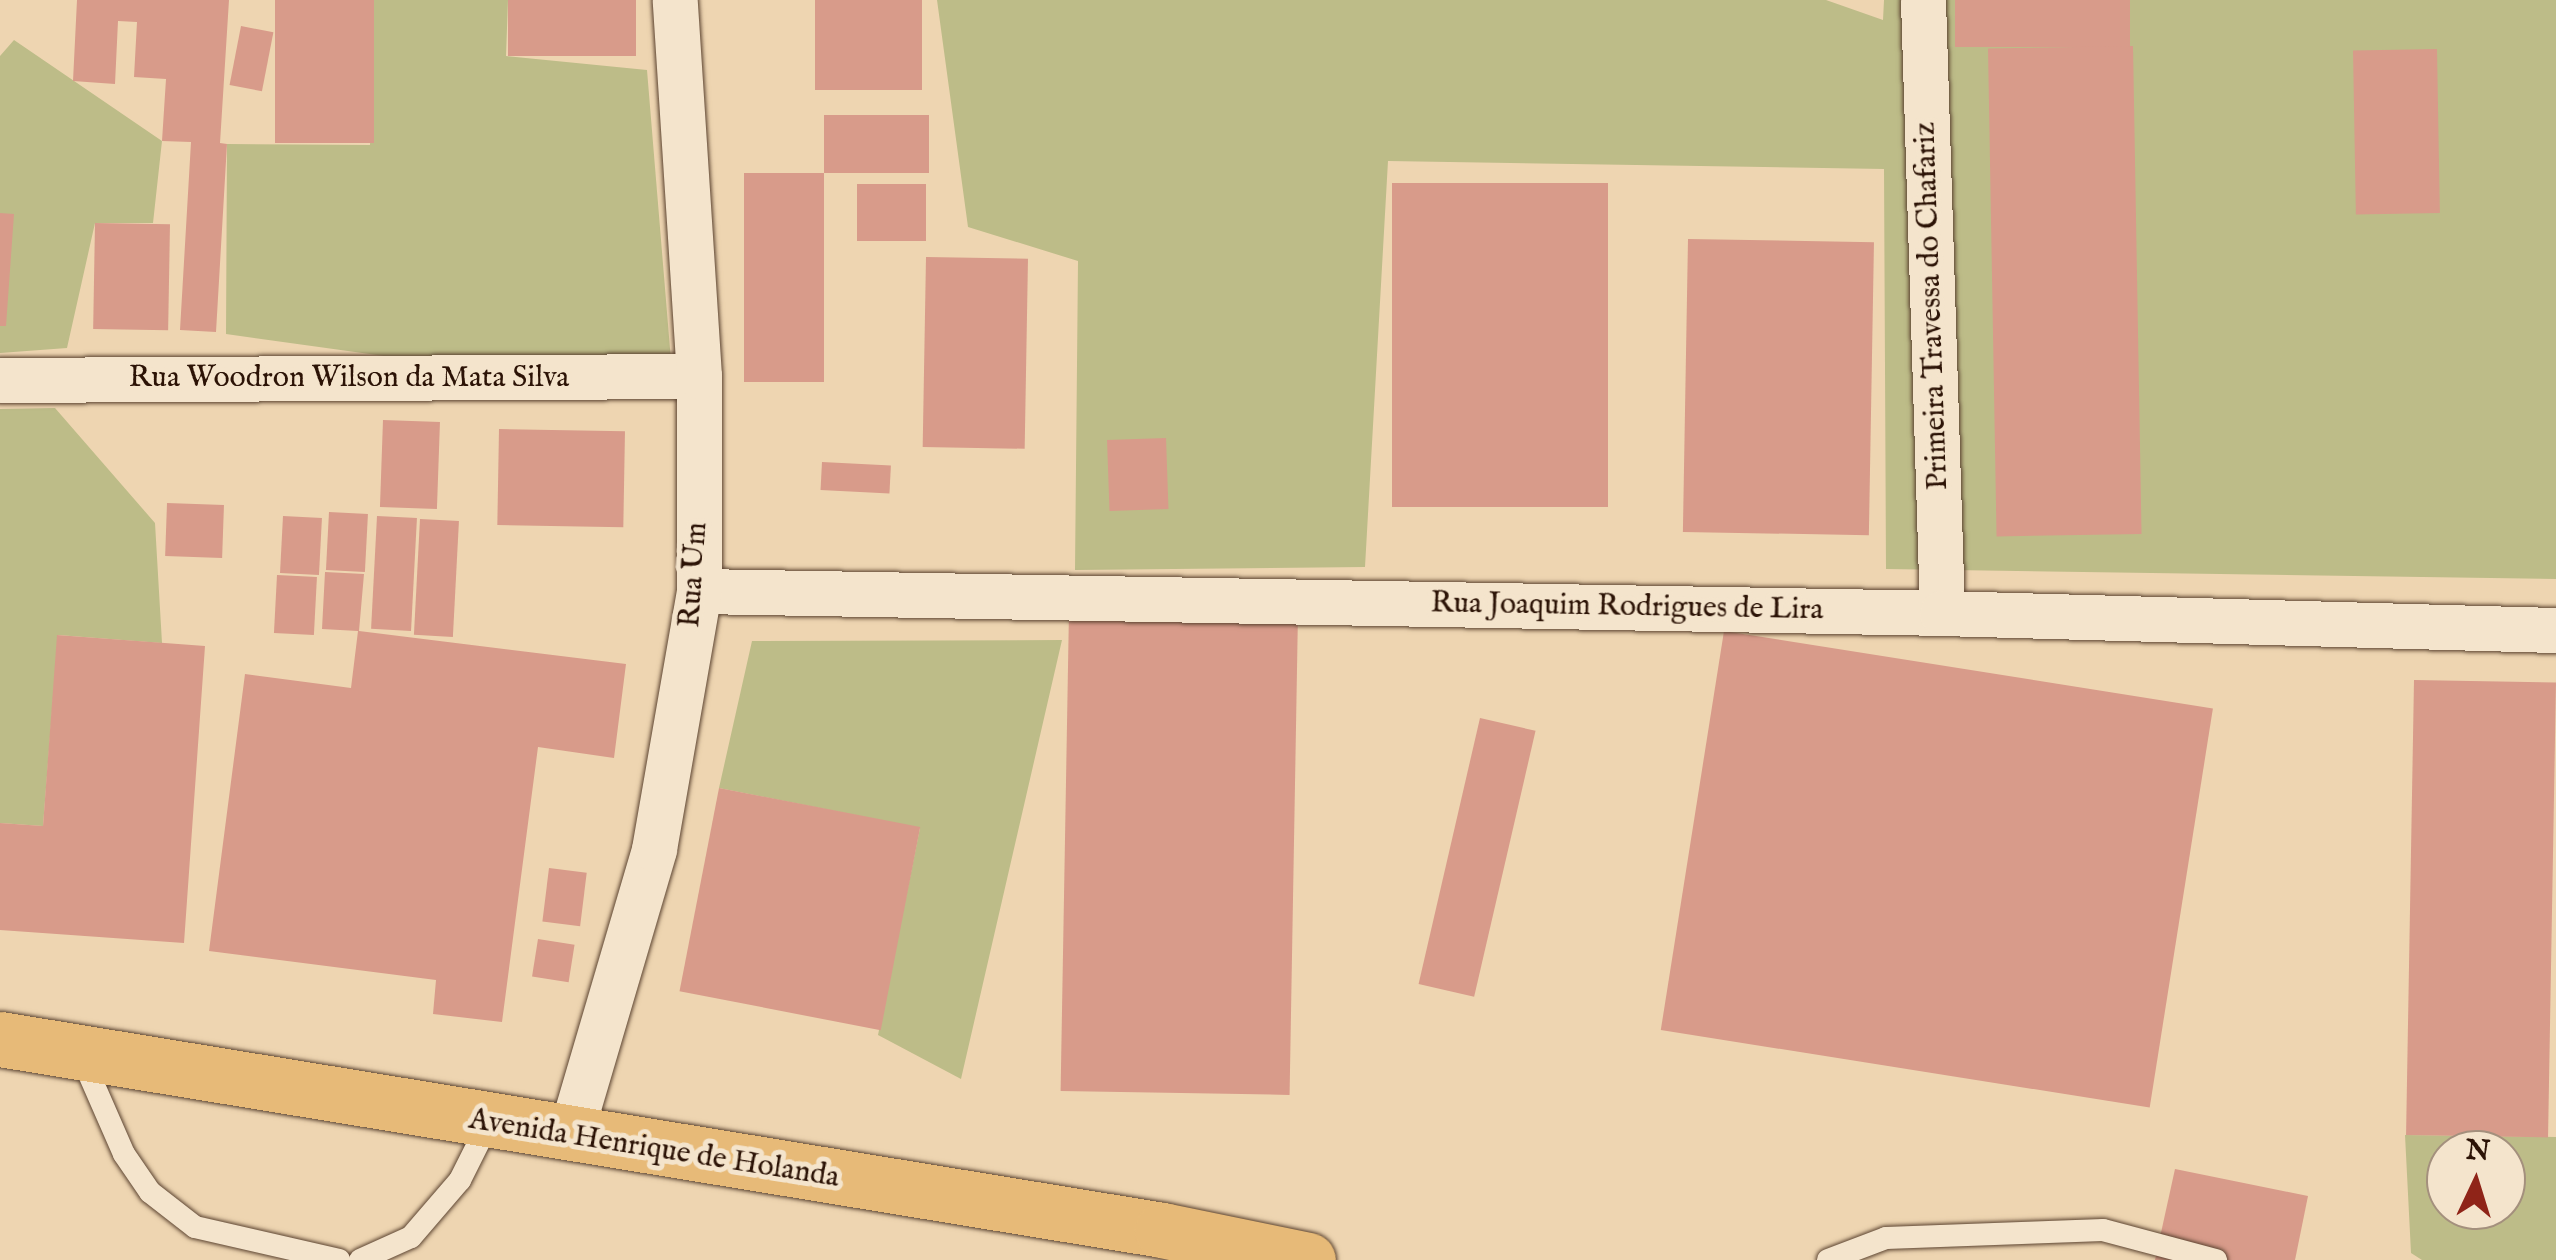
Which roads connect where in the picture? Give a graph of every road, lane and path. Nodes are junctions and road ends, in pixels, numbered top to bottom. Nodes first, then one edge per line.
1 (674, 0) edge
2 (1923, 0) edge
3 (699, 376) junction
4 (0, 380) edge
5 (699, 591) junction
6 (1942, 613) junction
7 (2556, 630) edge
8 (0, 1039) edge
9 (81, 1054) junction
10 (489, 1122) junction
11 (570, 1135) junction
12 (339, 1260) edge
13 (360, 1260) edge
14 (1308, 1260) edge
15 (1828, 1260) edge
16 (2216, 1260) edge

1 - 3 street, Rua Um
2 - 6 street, Primeira Travessa do Chafariz
3 - 4 street, Rua Woodron Wilson da Mata Silva
3 - 5 street, Rua Um
5 - 6 street, Rua Joaquim Rodrigues de Lira
5 - 11 street, Rua Um
6 - 7 street, Rua Joaquim Rodrigues de Lira
8 - 9 main road, Avenida Henrique de Holanda
9 - 10 main road, Avenida Henrique de Holanda
9 - 12 lane
10 - 11 main road, Avenida Henrique de Holanda
10 - 13 lane
11 - 14 main road, Avenida Henrique de Holanda
15 - 16 lane

